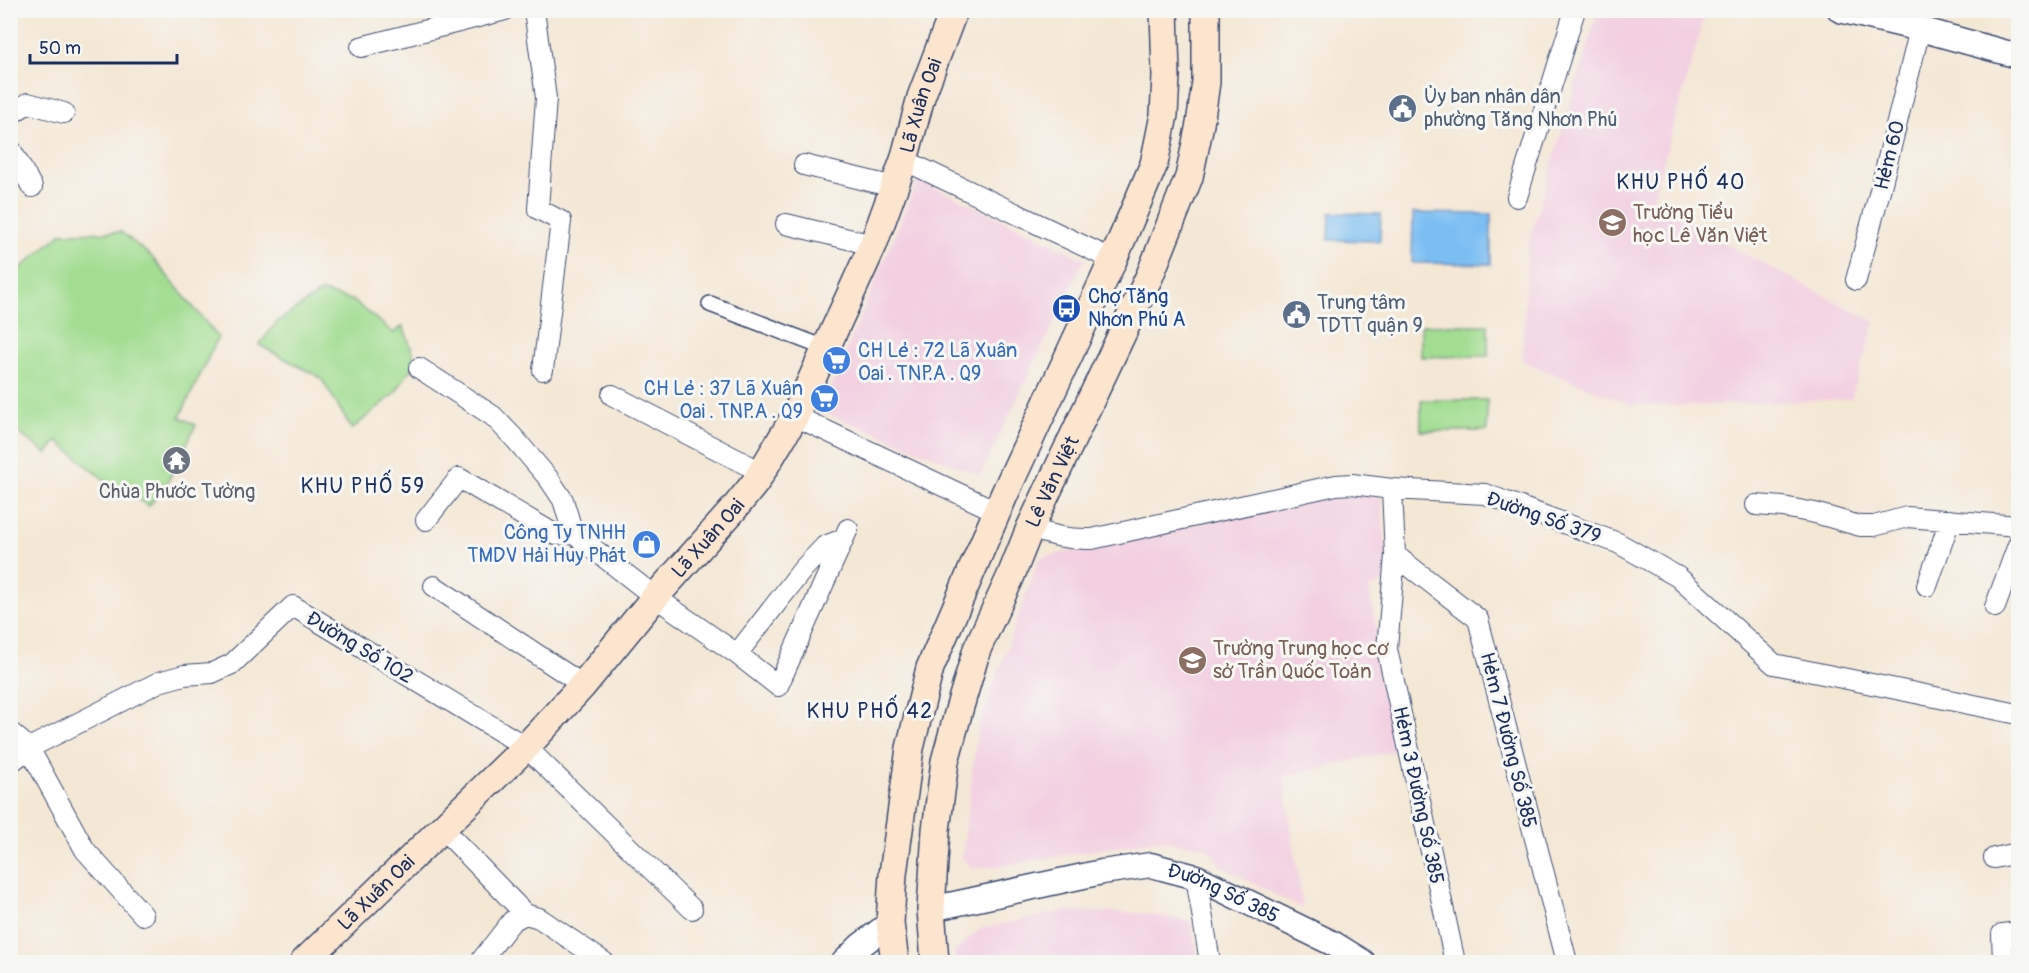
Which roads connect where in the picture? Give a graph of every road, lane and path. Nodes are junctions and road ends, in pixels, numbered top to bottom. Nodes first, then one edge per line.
1 (505, 10) edge
2 (534, 10) edge
3 (954, 10) edge
4 (1164, 10) edge
5 (1206, 10) edge
6 (1575, 10) edge
7 (1840, 10) edge
8 (1920, 29) junction
9 (361, 47) dead end
10 (2019, 56) edge
11 (64, 113) dead end
12 (10, 115) edge
13 (10, 148) edge
14 (904, 160) junction
15 (804, 165) dead end
16 (32, 187) dead end
17 (894, 187) junction
18 (1517, 197) dead end
19 (786, 224) dead end
20 (873, 245) junction
21 (1113, 260) junction
22 (1150, 275) junction
23 (1856, 280) dead end
24 (710, 304) dead end
25 (825, 348) junction
26 (419, 368) dead end
27 (543, 370) dead end
28 (612, 395) dead end
29 (795, 416) junction
30 (761, 472) junction
31 (1392, 489) junction
32 (1756, 505) dead end
33 (998, 512) junction
34 (426, 520) dead end
35 (1950, 520) junction
36 (2019, 526) edge
37 (1030, 528) junction
38 (573, 533) junction
39 (2019, 544) edge
40 (1395, 555) junction
41 (434, 586) dead end
42 (1927, 586) dead end
43 (656, 597) junction
44 (1995, 607) dead end
45 (737, 654) junction
46 (583, 685) junction
47 (2019, 714) edge
48 (10, 732) edge
49 (526, 747) junction
50 (29, 748) junction
51 (10, 763) edge
52 (443, 829) junction
53 (2019, 853) edge
54 (1994, 858) dead end
55 (1196, 878) junction
56 (692, 909) dead end
57 (931, 909) junction
58 (525, 914) junction
59 (143, 915) dead end
60 (890, 923) junction
61 (2019, 932) edge
62 (1336, 953) edge
63 (304, 963) edge
64 (480, 963) edge
65 (604, 963) edge
66 (844, 963) edge
67 (895, 963) edge
68 (936, 963) edge
69 (1210, 963) edge
70 (1363, 963) edge
71 (1455, 963) edge
72 (1567, 963) edge
73 (2003, 963) edge

1 - 9 street
2 - 27 street
3 - 14 main road, Lã Xuân Oai
4 - 21 main road, Lê Văn Việt
5 - 22 main road, Lê Văn Việt
6 - 18 street
7 - 8 street
8 - 10 street
8 - 23 street, Hẻm 60
11 - 12 street
13 - 16 street
14 - 17 main road, Lã Xuân Oai
14 - 21 street
15 - 17 street
17 - 20 main road, Lã Xuân Oai
19 - 20 street
20 - 25 main road, Lã Xuân Oai
21 - 22 main road
21 - 33 main road, Lê Văn Việt
22 - 37 main road, Lê Văn Việt
24 - 25 street
25 - 29 main road, Lã Xuân Oai
26 - 38 street
28 - 30 street
29 - 30 main road, Lã Xuân Oai
29 - 33 street
30 - 43 main road, Lã Xuân Oai
31 - 37 street, Đường Số 379
31 - 40 street, Hẻm 3 Đường Số 385
31 - 47 street, Đường Số 379
32 - 35 street
33 - 37 main road
33 - 60 main road, Lê Văn Việt
34 - 38 street
35 - 36 street
35 - 42 street
37 - 57 main road, Lê Văn Việt
38 - 43 street
39 - 44 street
40 - 71 street, Hẻm 3 Đường Số 385
40 - 72 street, Hẻm 7 Đường Số 385
41 - 46 street
43 - 45 street
43 - 46 main road, Lã Xuân Oai
45 - 45 street
46 - 49 main road, Lã Xuân Oai
48 - 50 street
49 - 50 street, Đường Số 102
49 - 52 main road, Lã Xuân Oai
49 - 56 street
50 - 51 street
50 - 59 street
52 - 58 street
52 - 63 main road, Lã Xuân Oai
53 - 54 street
55 - 57 street, Đường Số 385
55 - 62 street, Đường Số 385
55 - 69 street
57 - 60 main road
57 - 68 main road, Lê Văn Việt
58 - 64 street
58 - 65 street
60 - 66 street
60 - 67 main road, Lê Văn Việt
61 - 73 street
62 - 70 street, Đường Số 385

